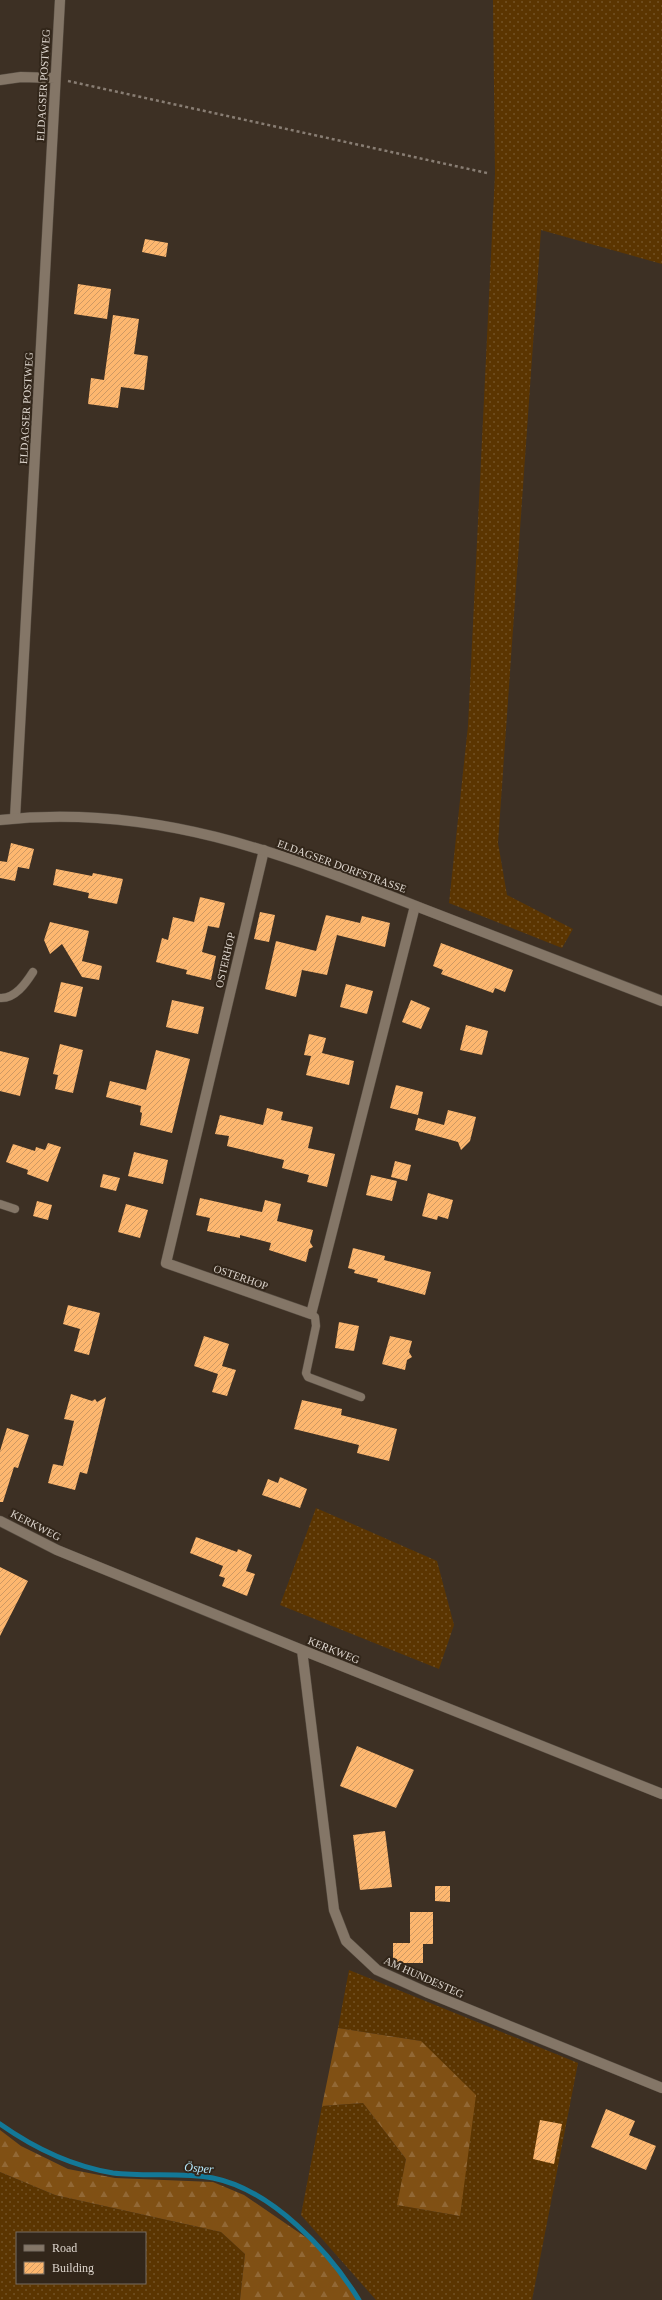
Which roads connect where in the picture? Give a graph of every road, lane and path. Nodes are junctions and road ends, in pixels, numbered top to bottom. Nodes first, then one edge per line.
1 (60, 0) edge
2 (56, 78) junction
3 (0, 80) edge
4 (487, 173) dead end
5 (15, 818) junction
6 (0, 820) edge
7 (264, 850) junction
8 (416, 906) junction
9 (34, 972) dead end
10 (0, 998) edge
11 (662, 1001) edge
12 (0, 1204) edge
13 (15, 1209) dead end
14 (311, 1314) junction
15 (361, 1397) dead end
16 (0, 1521) edge
17 (302, 1650) junction
18 (662, 1794) edge
19 (662, 2088) edge

1 - 2 street, ELDAGSER POSTWEG
2 - 3 street
2 - 4 path
2 - 5 street, ELDAGSER POSTWEG
5 - 6 street, ELDAGSER DORFSTRASSE
5 - 7 street, ELDAGSER DORFSTRASSE
7 - 8 street, ELDAGSER DORFSTRASSE
7 - 14 street, OSTERHOP
8 - 11 street, ELDAGSER DORFSTRASSE
8 - 14 street
9 - 10 lane
12 - 13 lane
14 - 15 lane
16 - 17 street, KERKWEG
17 - 18 street, KERKWEG
17 - 19 street, AM HUNDESTEG

